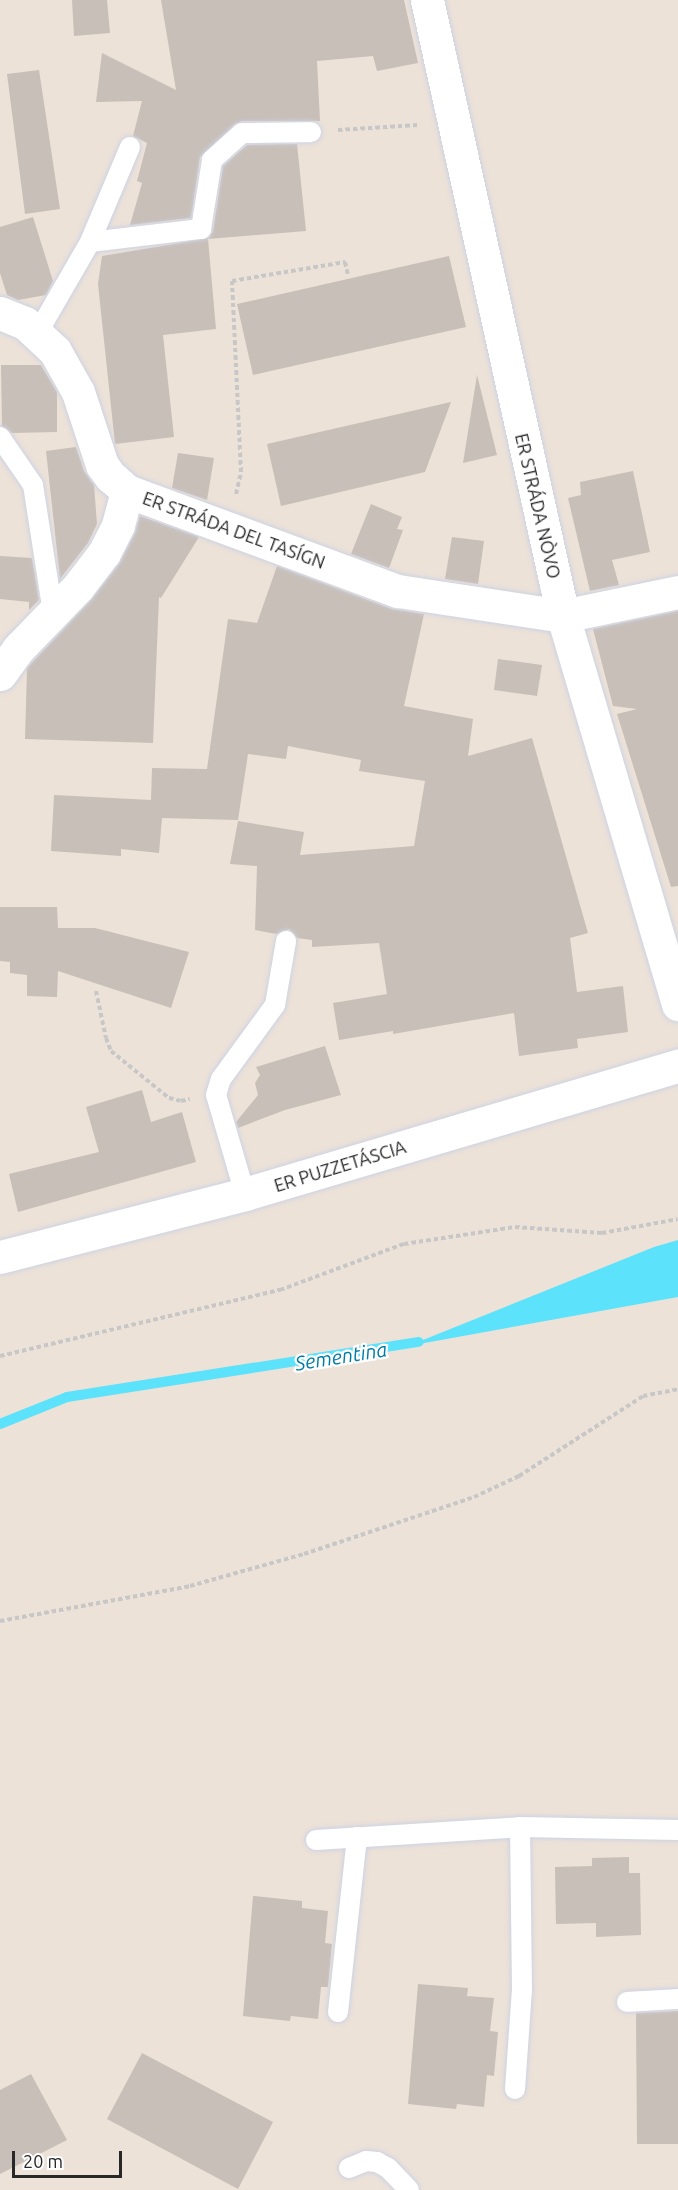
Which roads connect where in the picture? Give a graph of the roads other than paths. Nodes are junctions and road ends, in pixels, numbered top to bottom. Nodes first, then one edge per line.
1 (427, 0) edge
2 (311, 132) road end
3 (130, 147) dead end
4 (90, 242) junction
5 (0, 313) edge
6 (38, 332) junction
7 (0, 437) edge
8 (127, 491) junction
9 (678, 592) edge
10 (53, 614) junction
11 (563, 616) junction
12 (0, 674) edge
13 (665, 914) edge
14 (286, 941) dead end
15 (678, 1004) edge
16 (678, 1066) edge
17 (245, 1194) junction
18 (0, 1257) edge
19 (520, 1827) junction
20 (678, 1830) edge
21 (357, 1837) junction
22 (316, 1840) dead end
23 (678, 1999) edge
24 (627, 2002) dead end
25 (338, 2012) dead end
26 (514, 2089) dead end
27 (349, 2168) dead end
28 (409, 2190) edge

1 - 11 street, ER STRÁDA NÒVO
2 - 4 lane
3 - 4 lane
4 - 6 lane
5 - 6 street, ER STRÁDA DEL TASÍGN
6 - 8 street, ER STRÁDA DEL TASÍGN
7 - 10 lane
8 - 10 street
8 - 11 street, ER STRÁDA DEL TASÍGN
9 - 11 street
10 - 12 street
11 - 13 street, ER STRÁDA NÒVO
13 - 15 street, ER STRÁDA NÒVO
14 - 17 lane
16 - 17 street, ER PUZZETÁSCIA
17 - 18 street, ER PUZZETÁSCIA
19 - 20 lane
19 - 21 lane
19 - 26 lane
21 - 22 lane
21 - 25 lane
23 - 24 lane
27 - 28 lane

